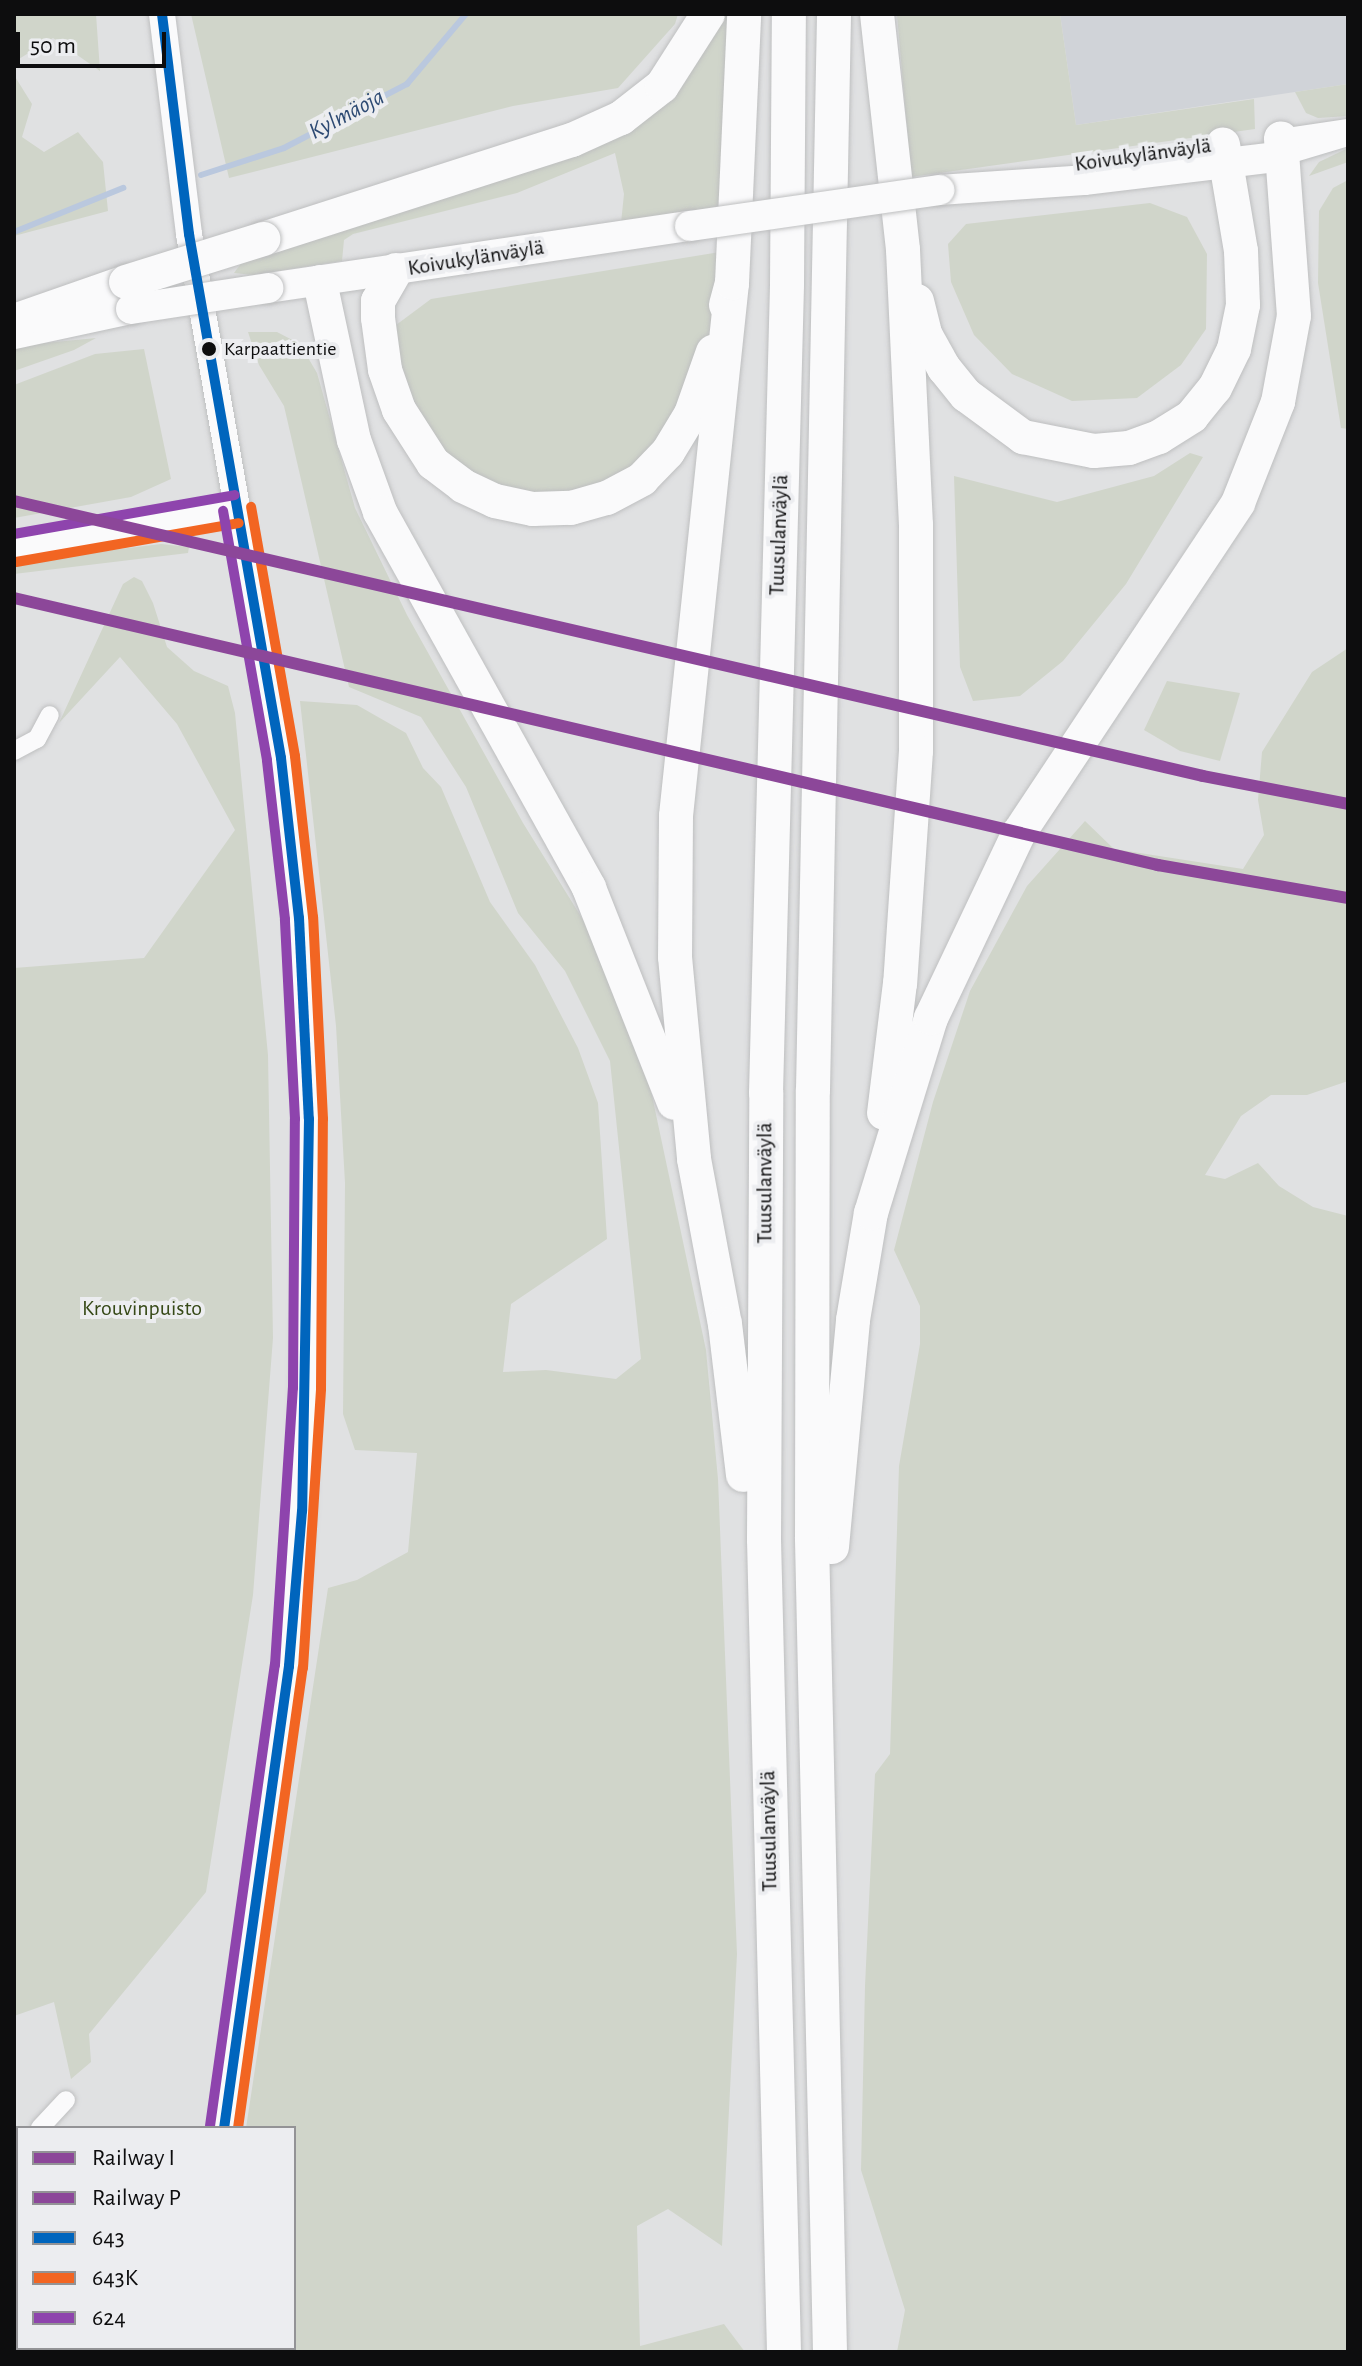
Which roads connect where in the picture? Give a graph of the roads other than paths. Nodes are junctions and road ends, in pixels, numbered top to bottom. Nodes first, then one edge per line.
1 (162, 14) edge
2 (708, 14) edge
3 (744, 14) edge
4 (789, 14) edge
5 (834, 14) edge
6 (877, 14) edge
7 (1348, 128) edge
8 (1348, 137) edge
9 (1283, 147) junction
10 (1225, 154) junction
11 (903, 250) junction
12 (396, 270) junction
13 (320, 282) junction
14 (732, 283) junction
15 (128, 296) junction
16 (14, 321) edge
17 (14, 334) edge
18 (237, 509) junction
19 (14, 548) edge
20 (50, 715) dead end
21 (14, 751) edge
22 (694, 1159) junction
23 (871, 1213) junction
24 (767, 1718) junction
25 (816, 1731) junction
26 (66, 2100) dead end
27 (42, 2126) edge
28 (224, 2126) edge
29 (784, 2352) edge
30 (830, 2352) edge

1 - 18 main road
2 - 15 highway, bridge
3 - 14 highway
4 - 24 highway, Tuusulanväylä
5 - 25 highway, Tuusulanväylä
6 - 11 highway
7 - 9 street, Koivukylänväylä
8 - 9 street, Koivukylänväylä
9 - 10 main road, Koivukylänväylä
9 - 23 highway
10 - 11 highway
10 - 12 main road, Koivukylänväylä, bridge
11 - 23 highway
12 - 13 main road, Koivukylänväylä
12 - 14 highway
13 - 15 main road, Koivukylänväylä, bridge
13 - 22 highway
14 - 22 highway
15 - 16 highway
15 - 17 main road, Koivukylänväylä
18 - 19 main road
18 - 28 main road
20 - 21 street
22 - 24 highway
23 - 25 highway
24 - 29 highway, Tuusulanväylä
25 - 30 highway, Tuusulanväylä
26 - 27 street

